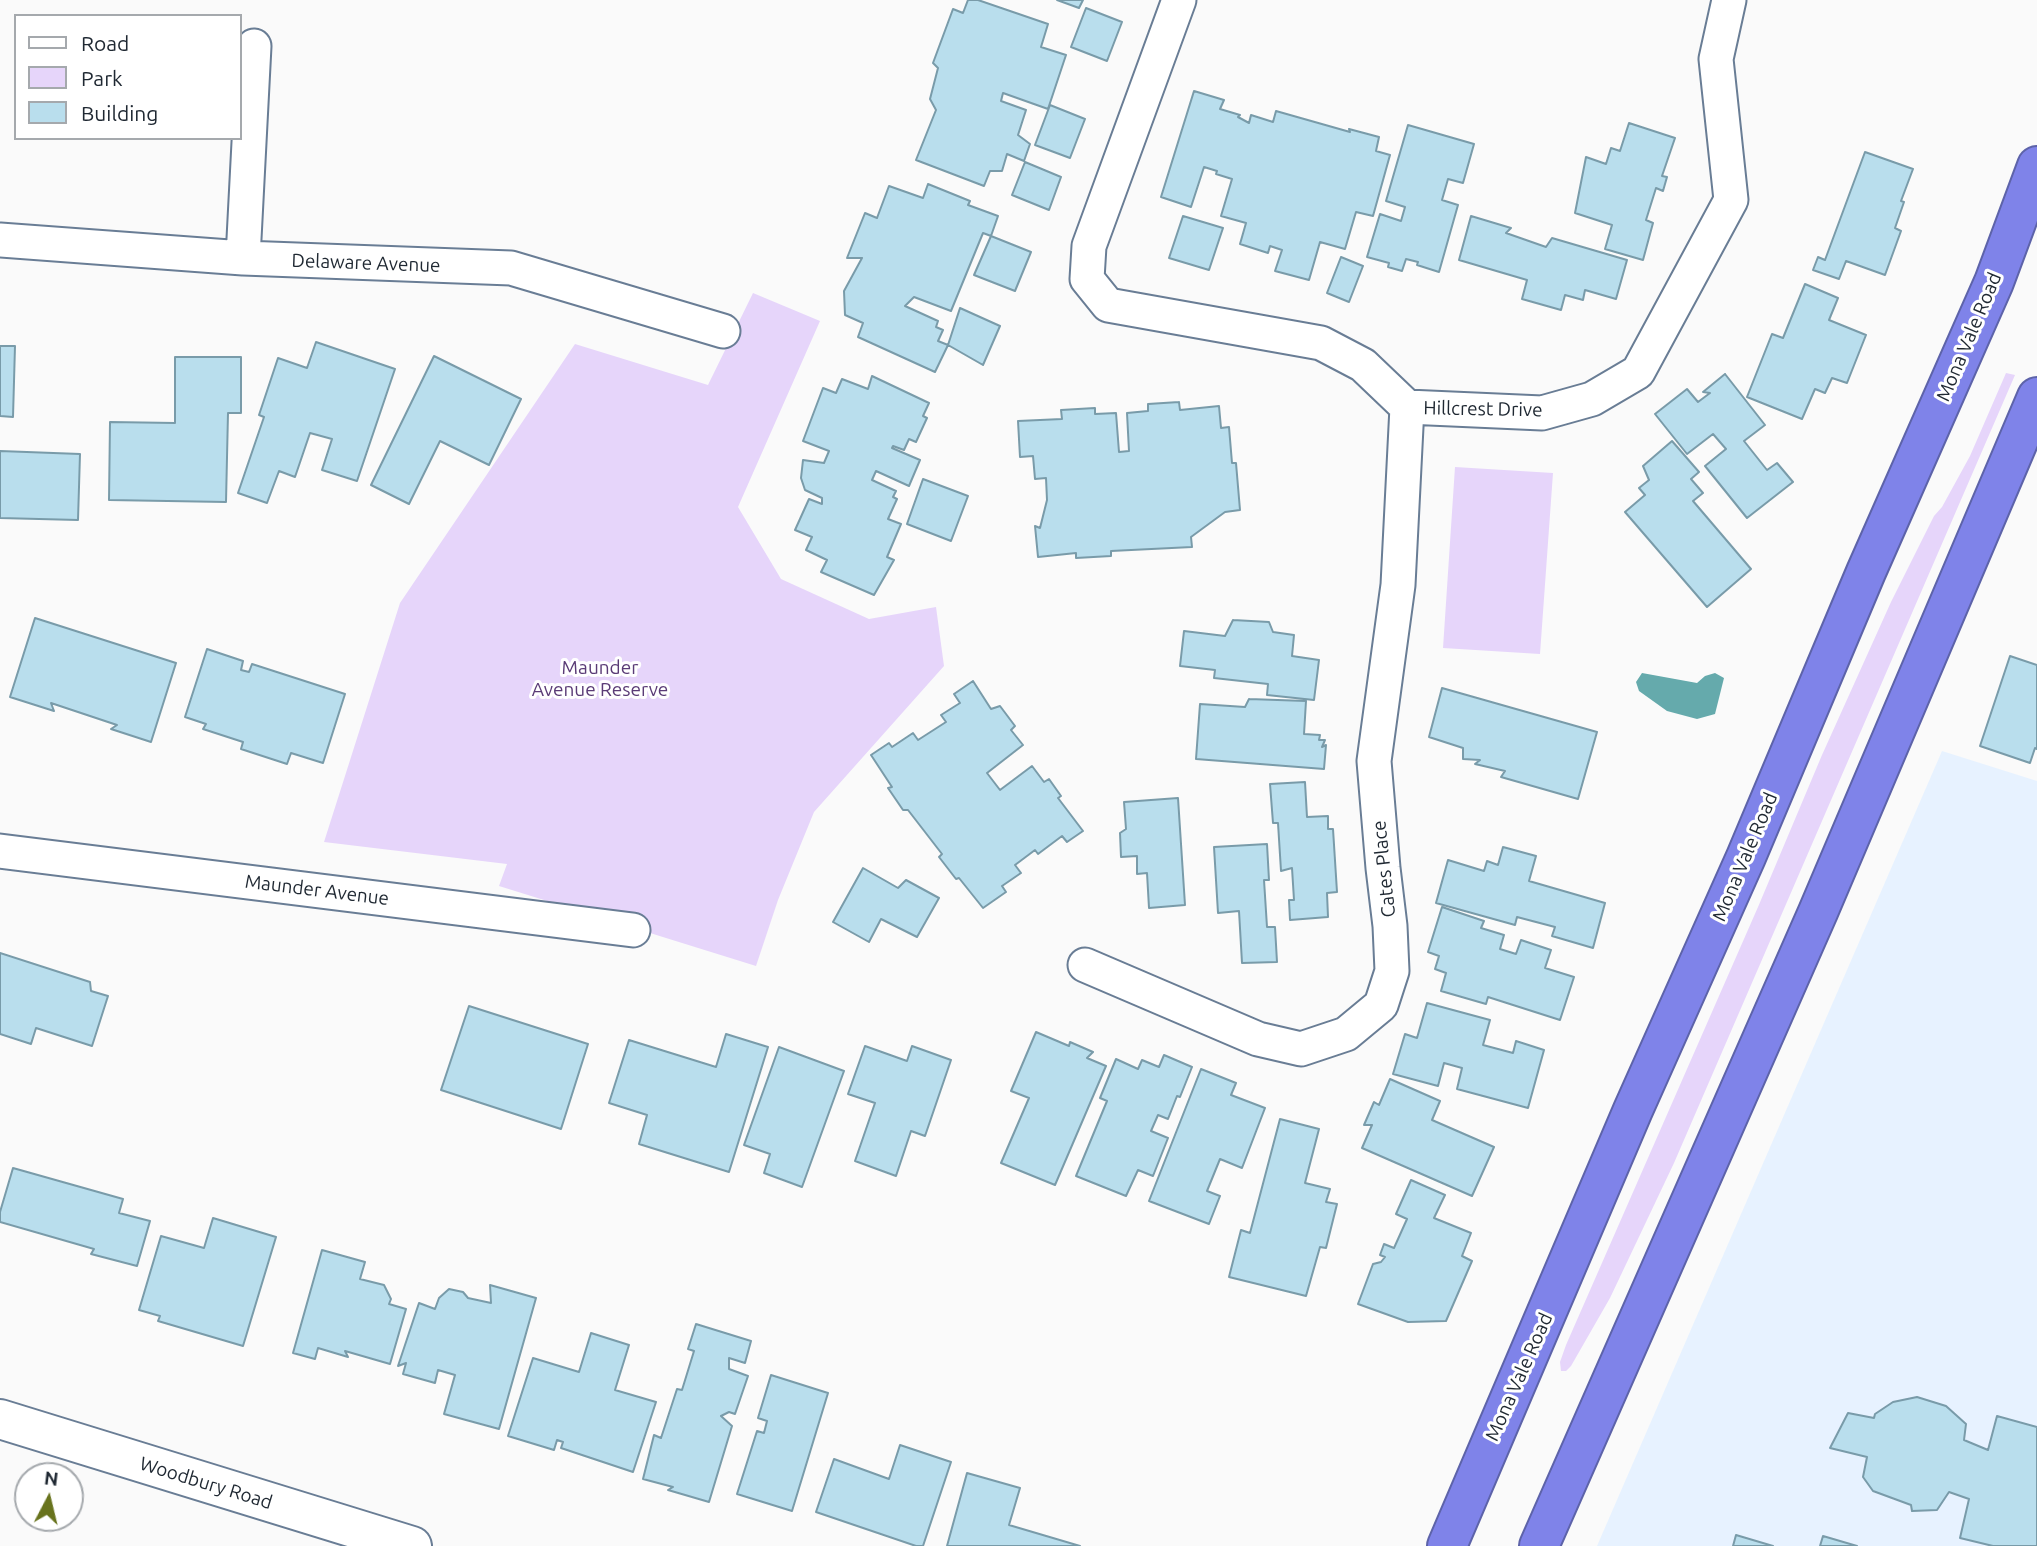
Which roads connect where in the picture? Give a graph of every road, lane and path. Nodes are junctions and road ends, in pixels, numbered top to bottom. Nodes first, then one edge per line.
1 (1179, 0) edge
2 (1729, 0) edge
3 (254, 46) dead end
4 (2037, 166) edge
5 (0, 240) edge
6 (243, 258) junction
7 (723, 331) dead end
8 (2037, 397) edge
9 (1407, 407) junction
10 (0, 851) edge
11 (633, 930) dead end
12 (1084, 965) dead end
13 (0, 1419) edge
14 (412, 1546) edge
15 (1447, 1546) edge
16 (1539, 1546) edge

1 - 9 street, Hillcrest Drive
2 - 9 street, Hillcrest Drive
3 - 6 street
4 - 15 highway, Mona Vale Road
5 - 6 street, Delaware Avenue
6 - 7 street, Delaware Avenue
8 - 16 highway
9 - 12 street, Cates Place
10 - 11 street, Maunder Avenue
13 - 14 street, Woodbury Road

